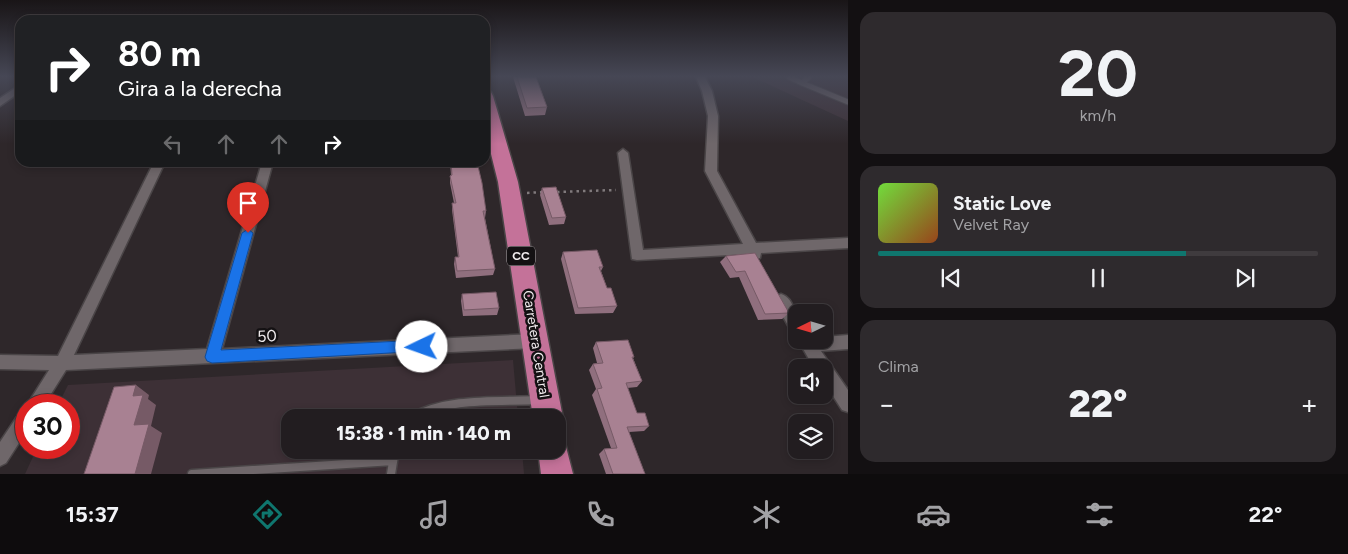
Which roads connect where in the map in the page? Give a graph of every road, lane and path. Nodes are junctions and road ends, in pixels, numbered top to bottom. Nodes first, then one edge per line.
1 (709, 99) edge
2 (491, 138) edge
3 (623, 153) dead end
4 (158, 167) edge
5 (267, 167) edge
6 (628, 190) junction
7 (510, 194) junction
8 (848, 243) edge
9 (752, 250) junction
10 (762, 266) edge
11 (776, 292) edge
12 (788, 312) edge
13 (536, 341) junction
14 (833, 342) edge
15 (848, 342) edge
16 (212, 357) junction
17 (0, 362) edge
18 (62, 363) junction
19 (833, 382) edge
20 (42, 394) edge
21 (848, 404) edge
22 (547, 408) edge
23 (431, 409) edge
24 (15, 434) edge
25 (0, 457) edge
26 (554, 459) edge
27 (393, 461) joint
28 (192, 474) edge
29 (391, 474) edge
30 (557, 474) edge

1 - 9 street
2 - 7 highway, Carretera Central / CC
3 - 6 street
4 - 18 street
5 - 16 street
6 - 7 path
6 - 9 street
7 - 13 highway, Carretera Central / CC
8 - 9 street
9 - 10 street
11 - 12 street
13 - 16 street, 50
13 - 22 highway, Carretera Central / CC
14 - 15 street
16 - 18 street, 50
17 - 18 street, 50
18 - 20 street
19 - 21 street
22 - 23 lane
24 - 25 street
26 - 30 highway
27 - 28 lane
27 - 29 lane

